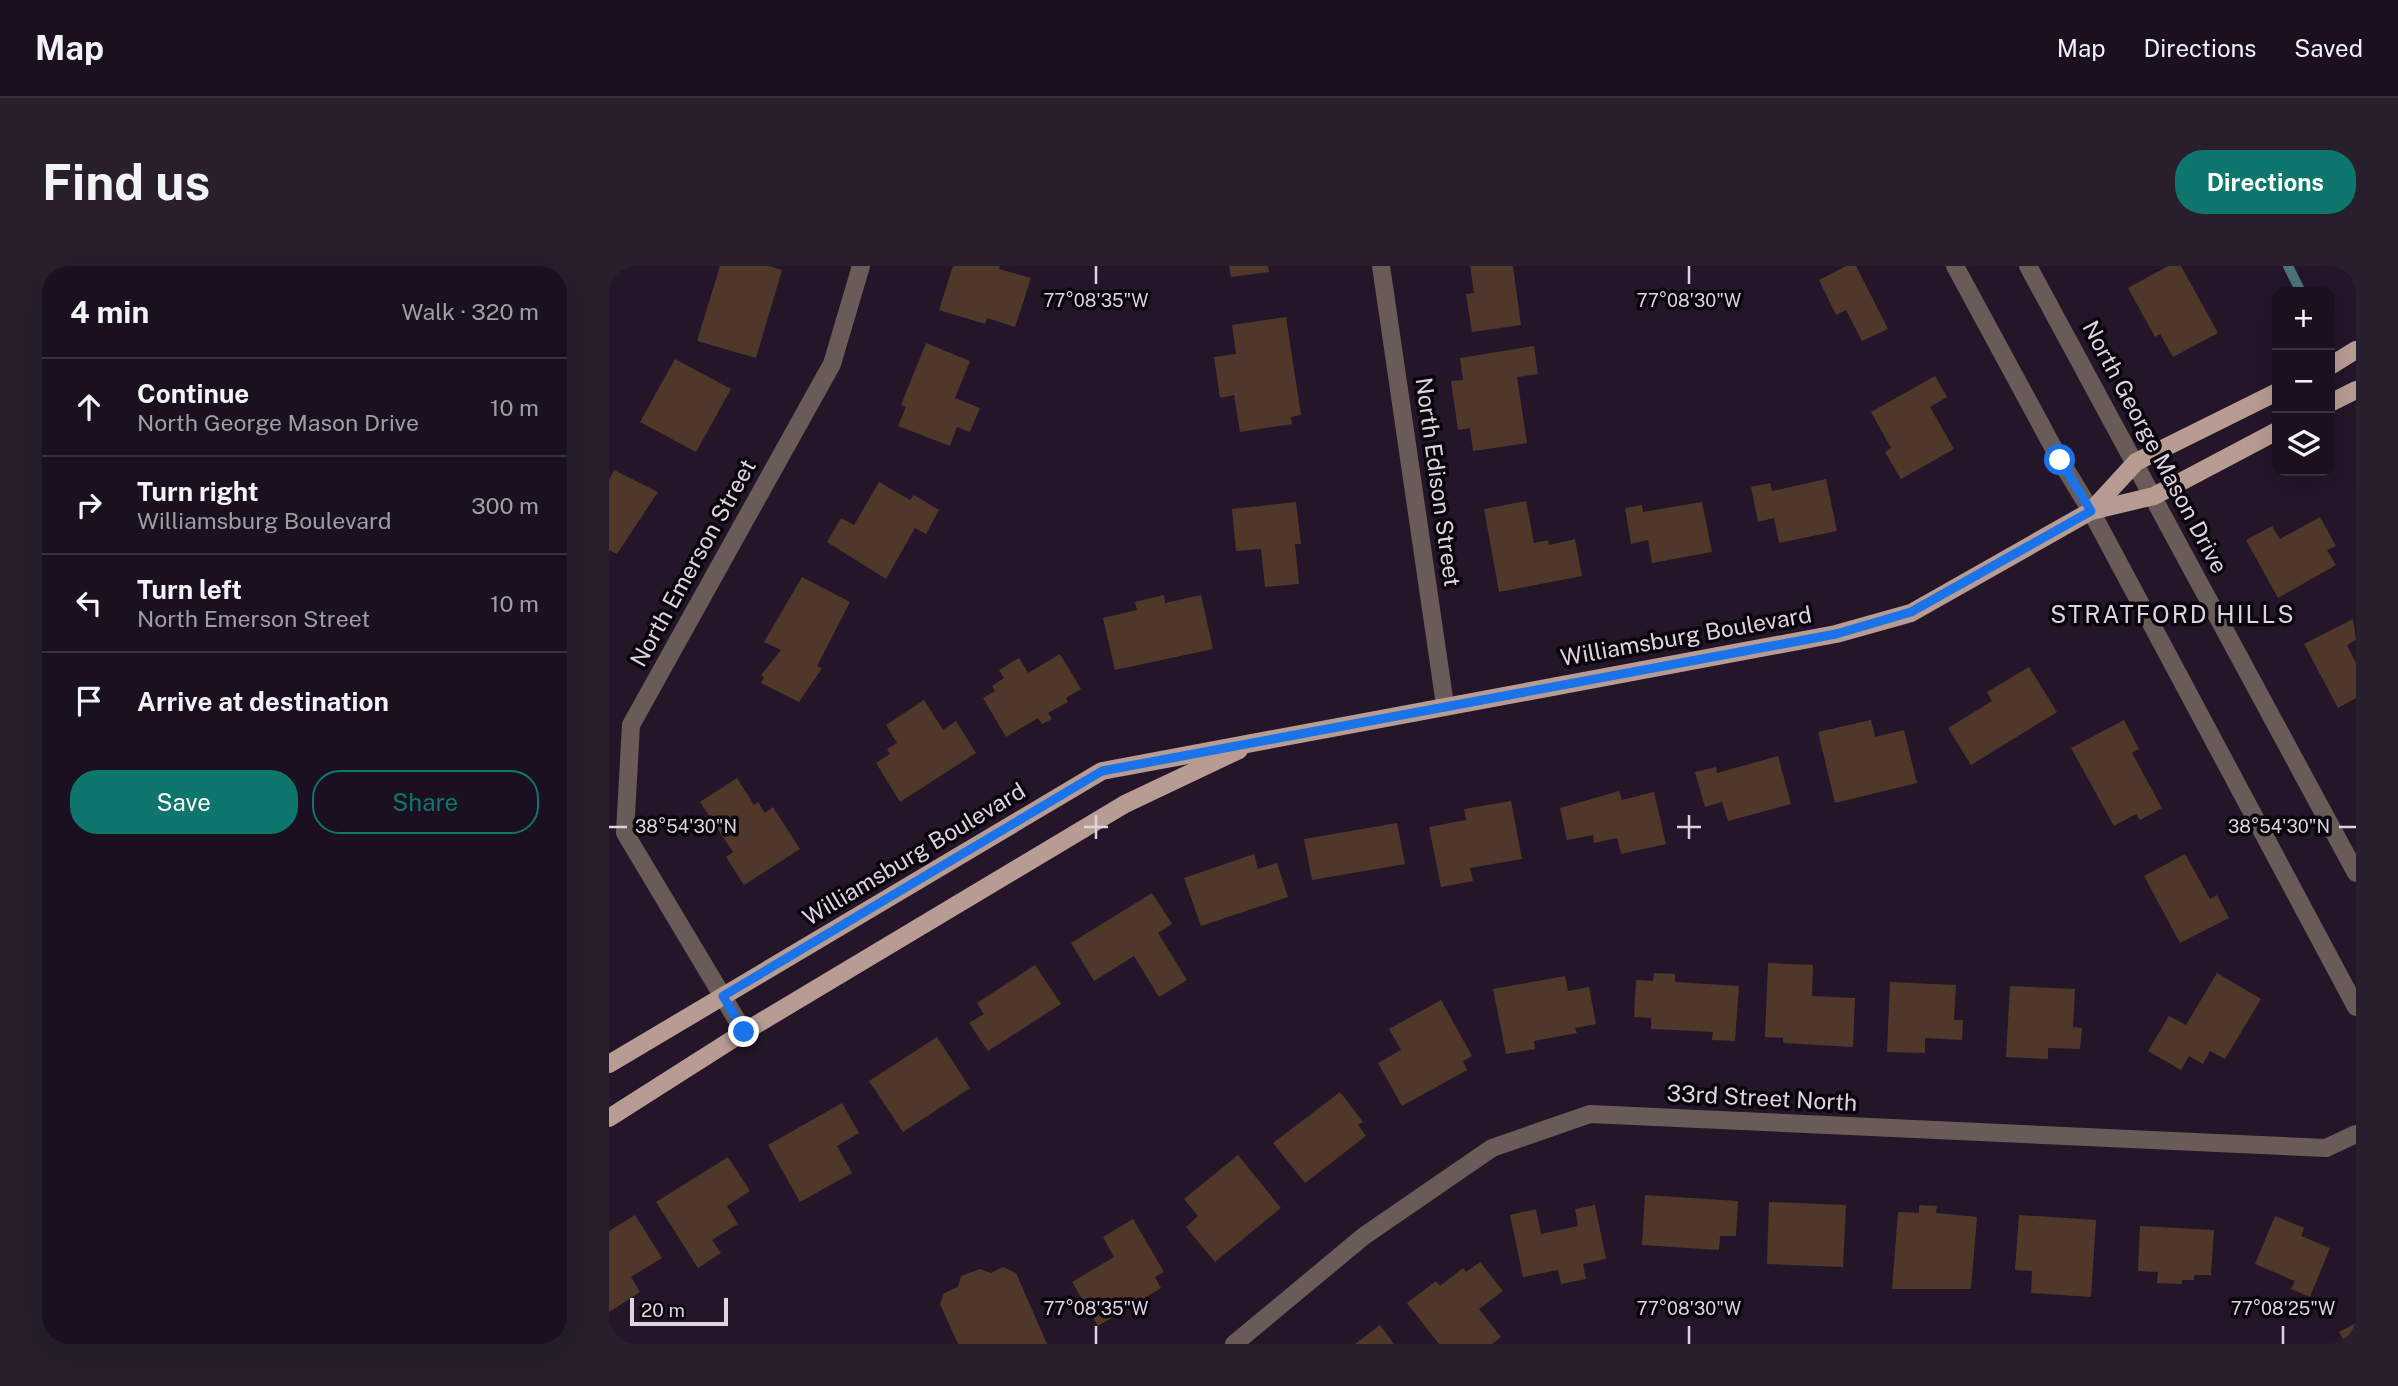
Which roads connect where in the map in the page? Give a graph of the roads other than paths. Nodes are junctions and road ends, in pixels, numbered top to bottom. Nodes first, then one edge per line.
1 (861, 266) edge
2 (1381, 266) edge
3 (1955, 266) edge
4 (2028, 266) edge
5 (2356, 350) edge
6 (2335, 363) edge
7 (2356, 390) edge
8 (2272, 394) edge
9 (2335, 400) edge
10 (2272, 434) edge
11 (2136, 462) junction
12 (2154, 495) junction
13 (2091, 511) junction
14 (1445, 705) junction
15 (1265, 738) junction
16 (2356, 873) edge
17 (723, 996) junction
18 (2356, 1007) edge
19 (744, 1032) junction
20 (609, 1063) edge
21 (609, 1118) edge
22 (2356, 1134) edge
23 (1234, 1344) edge

1 - 17 street, North Emerson Street
2 - 14 street, North Edison Street
3 - 13 street
4 - 11 street, North George Mason Drive
5 - 6 main road
7 - 9 main road
8 - 11 main road, Williamsburg Boulevard
10 - 12 main road, Williamsburg Boulevard
11 - 12 street, North George Mason Drive
11 - 13 main road, Williamsburg Boulevard
12 - 13 main road, Williamsburg Boulevard
12 - 16 street, North George Mason Drive
13 - 14 main road, Williamsburg Boulevard
13 - 18 street
14 - 15 main road, Williamsburg Boulevard
15 - 17 main road, Williamsburg Boulevard
15 - 19 main road, Williamsburg Boulevard
17 - 19 street, North Emerson Street
17 - 20 main road, Williamsburg Boulevard
19 - 21 main road, Williamsburg Boulevard
22 - 23 street, 33rd Street North

